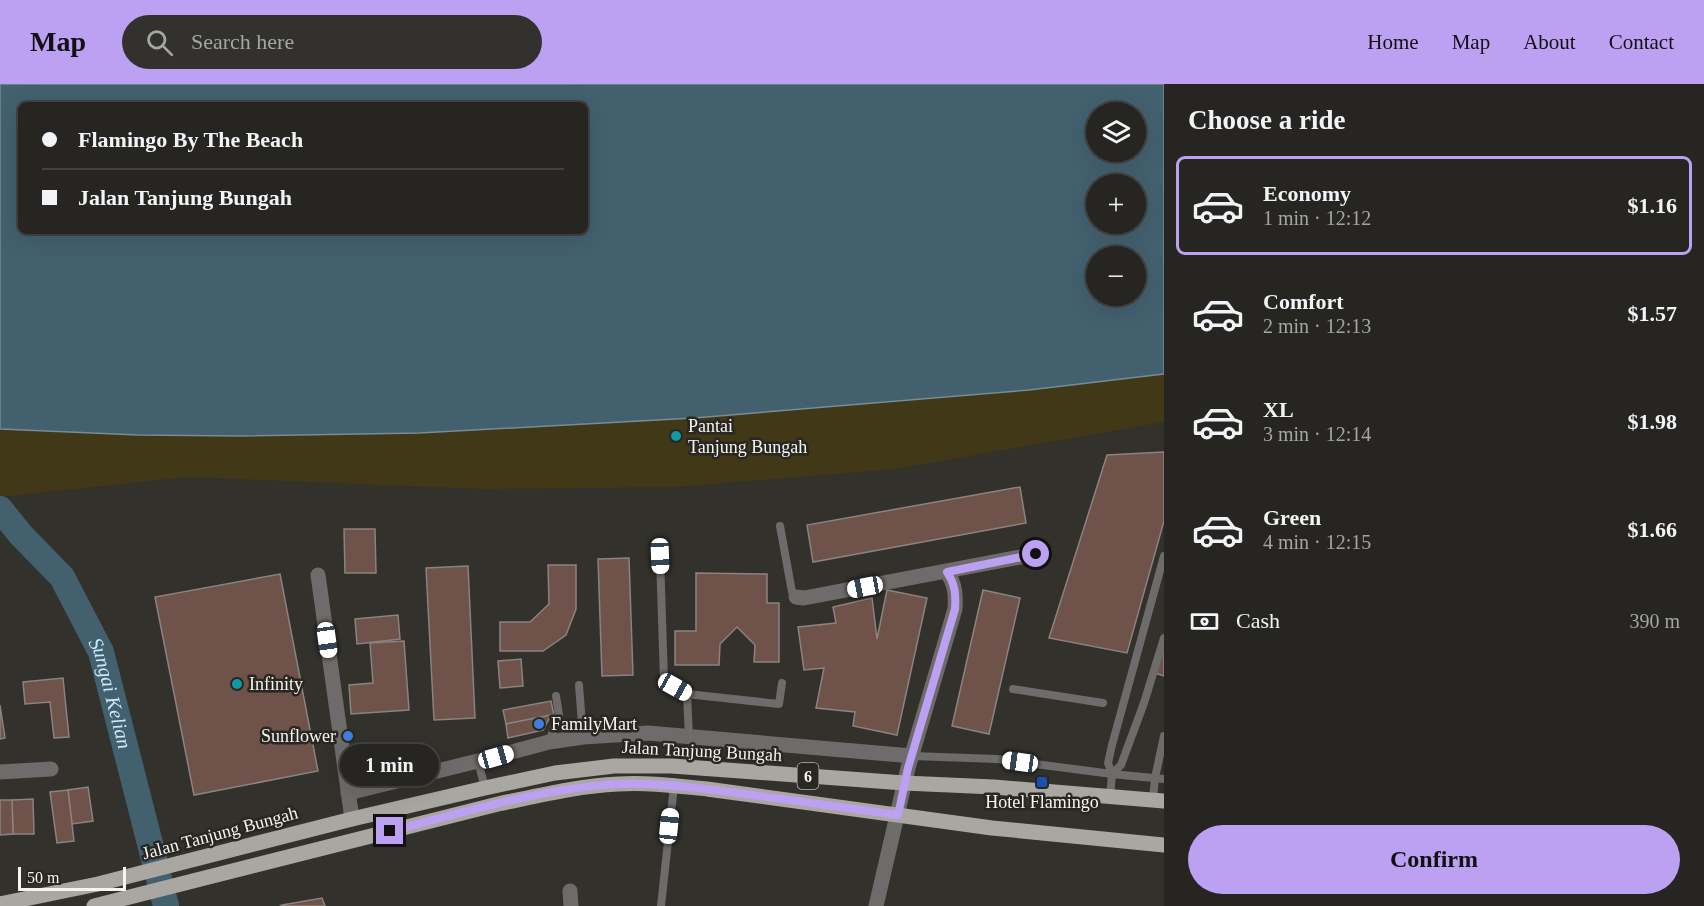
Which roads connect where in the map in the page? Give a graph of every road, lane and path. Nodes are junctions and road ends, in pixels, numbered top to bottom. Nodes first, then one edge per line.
1 (780, 526) dead end
2 (1036, 554) dead end
3 (660, 556) dead end
4 (1164, 556) edge
5 (947, 572) junction
6 (318, 575) dead end
7 (796, 597) joint
8 (1164, 638) edge
9 (782, 683) dead end
10 (579, 685) dead end
11 (1013, 689) dead end
12 (687, 694) junction
13 (555, 696) dead end
14 (1103, 703) dead end
15 (1164, 736) edge
16 (583, 737) junction
17 (689, 737) junction
18 (549, 742) junction
19 (912, 756) junction
20 (478, 761) junction
21 (51, 769) dead end
22 (0, 772) edge
23 (1112, 774) junction
24 (1155, 778) junction
25 (1164, 779) edge
26 (904, 783) junction
27 (674, 786) junction
28 (485, 788) junction
29 (348, 794) junction
30 (1110, 797) junction
31 (1159, 800) edge
32 (898, 815) junction
33 (352, 819) junction
34 (1164, 845) edge
35 (0, 904) edge
36 (94, 906) edge
37 (661, 906) edge
38 (876, 906) edge

1 - 7 lane
2 - 5 street
3 - 12 lane
4 - 23 lane
5 - 7 street
5 - 19 street
6 - 29 street
8 - 23 lane
9 - 12 lane
10 - 16 lane
11 - 14 lane
12 - 17 lane
13 - 18 lane
15 - 24 lane
16 - 17 street
16 - 18 street
17 - 19 street
18 - 20 street
19 - 23 lane
19 - 26 street
20 - 28 lane
20 - 29 street
21 - 22 street
23 - 24 lane
23 - 30 lane
24 - 25 lane
24 - 31 lane
26 - 28 main road, Jalan Tanjung Bungah / 6
26 - 30 main road, Jalan Tanjung Bungah / 6
26 - 32 street
27 - 32 main road, Jalan Tanjung Bungah / 6
27 - 36 main road, Jalan Tanjung Bungah / 6
27 - 37 lane
28 - 33 main road, Jalan Tanjung Bungah / 6
29 - 33 street
30 - 31 main road, Jalan Tanjung Bungah / 6
32 - 34 main road, Jalan Tanjung Bungah / 6
32 - 38 street
33 - 35 main road, Jalan Tanjung Bungah / 6

